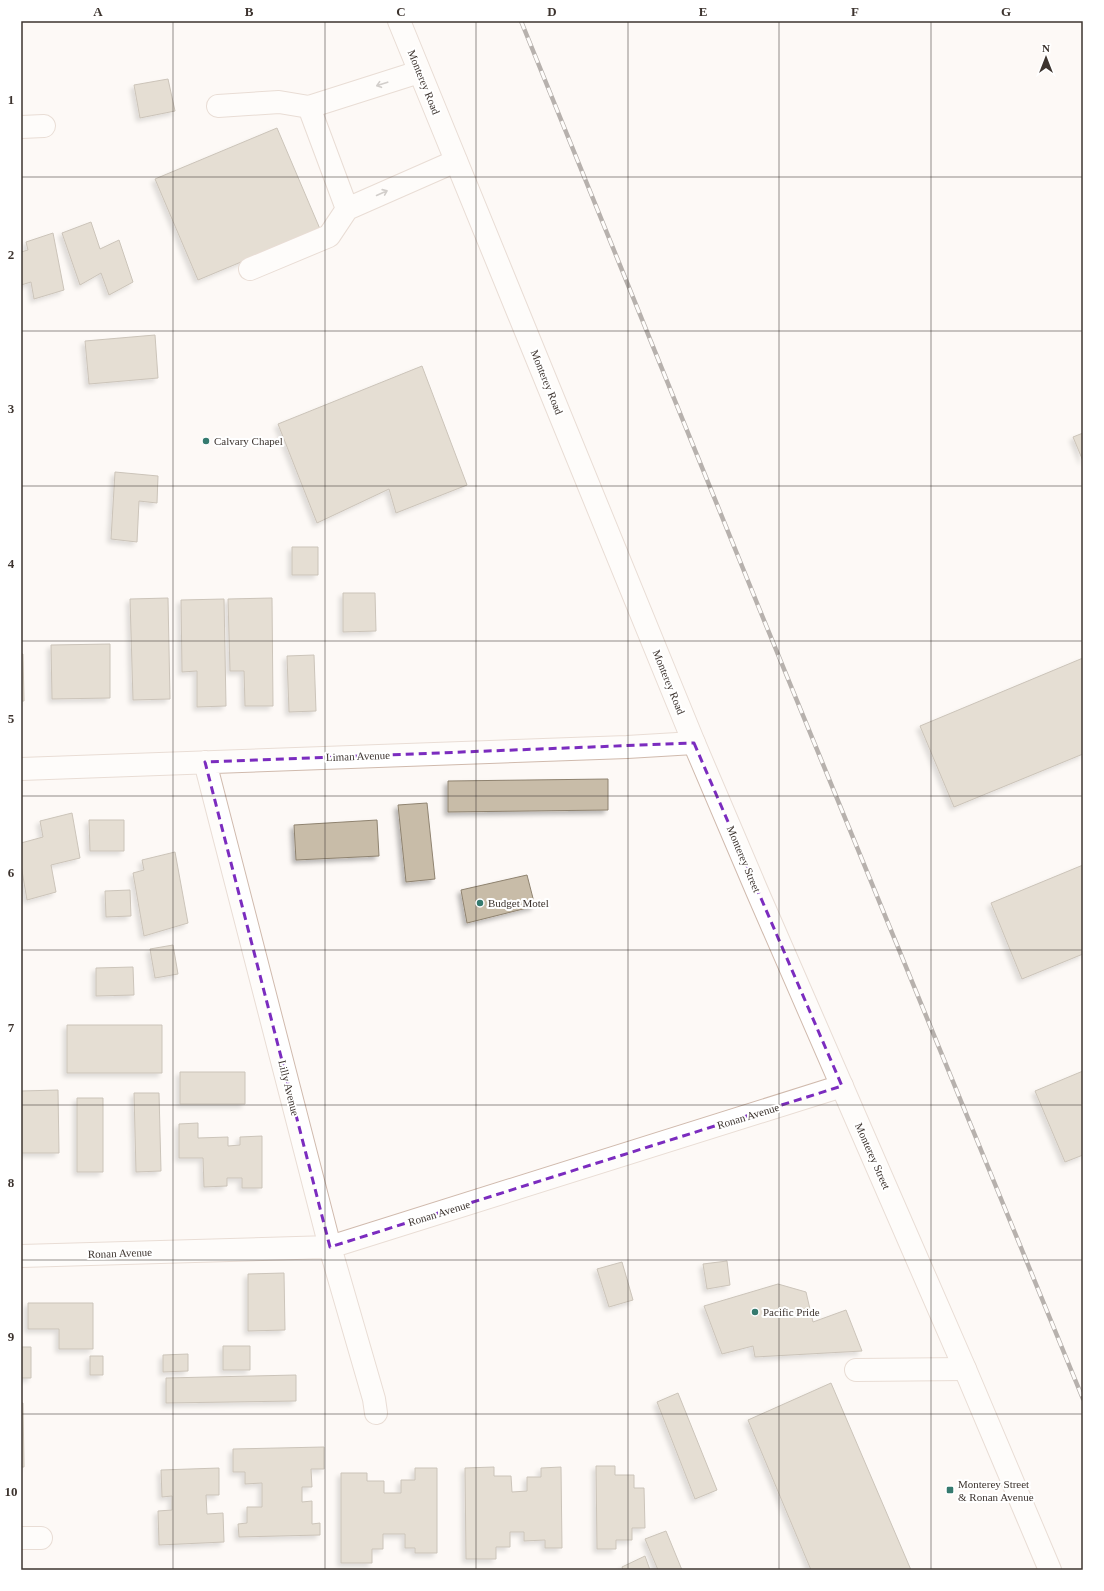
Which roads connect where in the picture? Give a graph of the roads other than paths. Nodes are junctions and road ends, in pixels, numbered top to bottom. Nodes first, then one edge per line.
1 (399, 21) edge
2 (420, 72) junction
3 (218, 106) dead end
4 (309, 107) junction
5 (44, 126) dead end
6 (21, 127) edge
7 (456, 161) junction
8 (347, 209) junction
9 (250, 269) dead end
10 (694, 743) junction
11 (205, 762) junction
12 (21, 769) edge
13 (842, 1086) junction
14 (330, 1247) junction
15 (21, 1256) edge
16 (965, 1369) junction
17 (856, 1370) dead end
18 (376, 1413) dead end
19 (1050, 1570) edge

1 - 2 street, Monterey Road
2 -> 4 street
2 - 7 street, Monterey Road
3 - 4 street
4 - 8 street
5 - 6 street
8 -> 7 street
7 - 10 street, Monterey Road
8 - 9 street
10 - 11 street, Liman Avenue
10 - 13 street, Monterey Street
11 - 12 street, Liman Avenue
11 - 14 street, Lilly Avenue
13 - 14 street, Ronan Avenue
13 - 16 street, Monterey Street
14 - 15 street, Ronan Avenue
14 - 18 street, Lilly Avenue
16 - 17 street
16 - 19 street, Monterey Street

